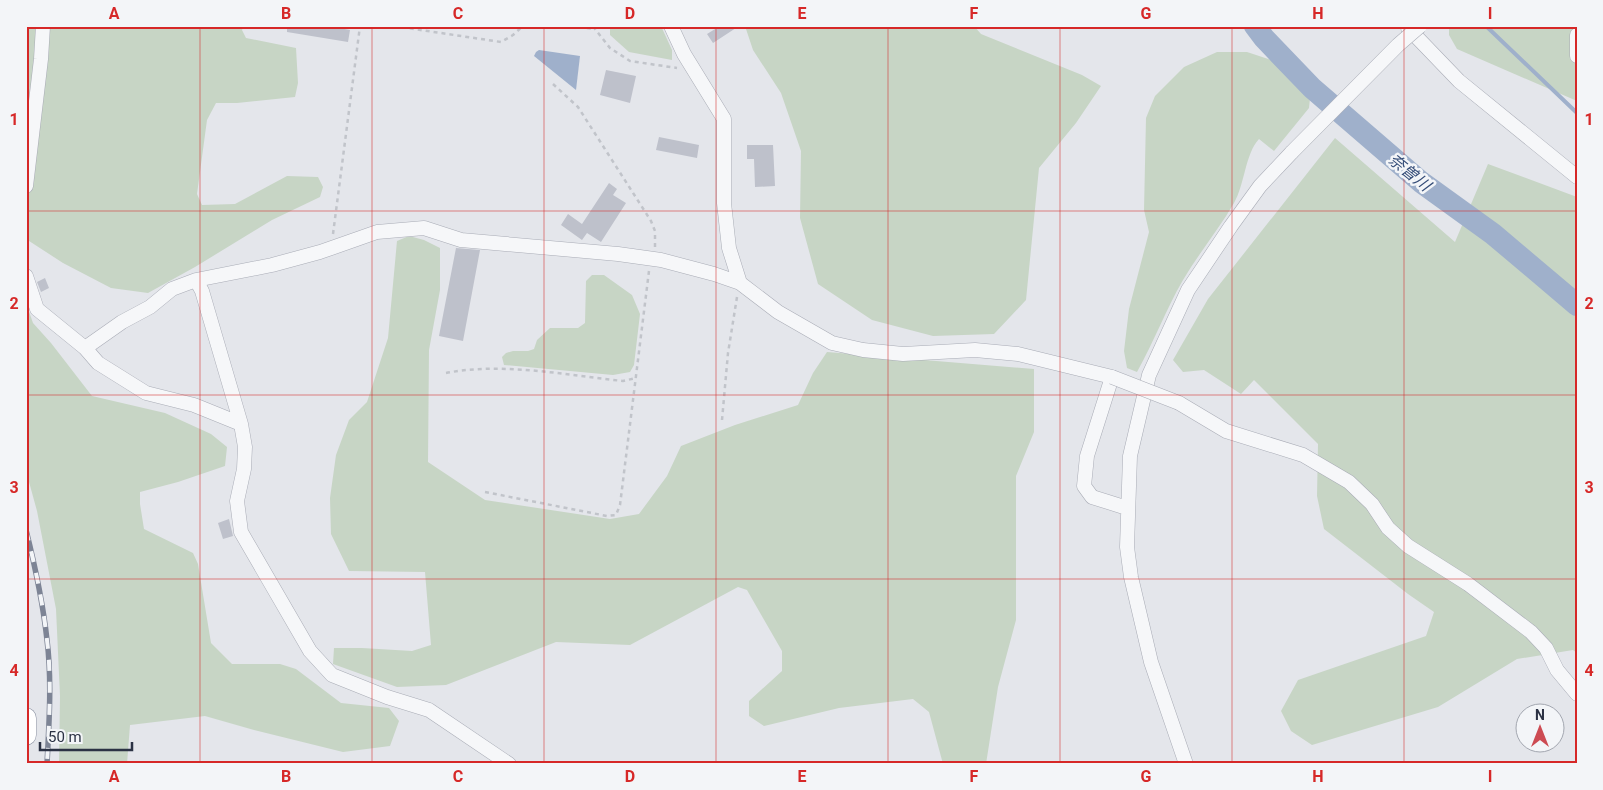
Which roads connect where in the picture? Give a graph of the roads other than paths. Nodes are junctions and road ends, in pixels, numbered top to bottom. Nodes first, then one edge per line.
1 (42, 26) edge
2 (671, 26) edge
3 (1414, 27) edge
4 (1577, 35) edge
5 (1577, 56) edge
6 (1577, 176) edge
7 (26, 186) edge
8 (26, 276) edge
9 (196, 280) junction
10 (740, 283) junction
11 (85, 348) junction
12 (1112, 377) junction
13 (241, 424) junction
14 (1127, 508) junction
15 (1577, 694) edge
16 (26, 718) edge
17 (26, 735) edge
18 (509, 764) edge
19 (1186, 764) edge

1 - 7 street
2 - 10 street
3 - 6 street
3 - 14 street, bridge
4 - 5 street
8 - 11 street
9 - 10 street
9 - 11 street
9 - 13 street
10 - 12 street
11 - 13 street
12 - 14 street
12 - 15 street, bridge
13 - 18 street
14 - 19 street
16 - 17 highway

